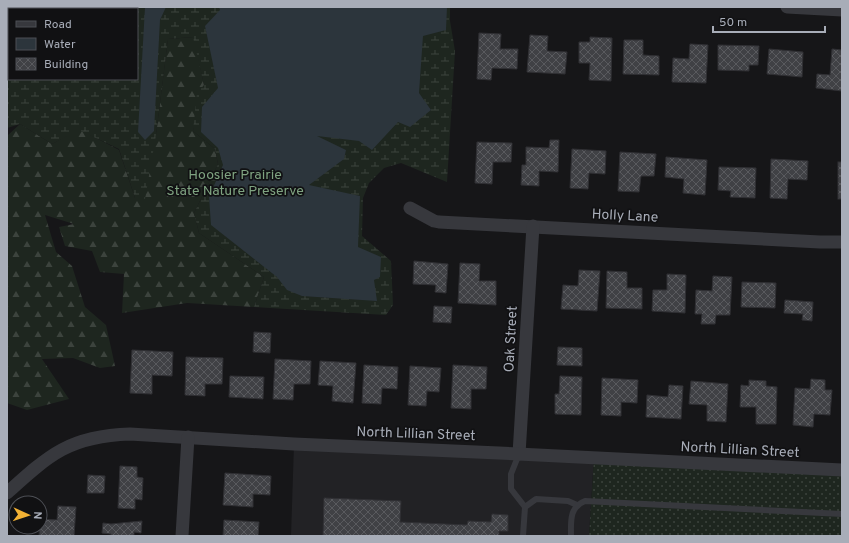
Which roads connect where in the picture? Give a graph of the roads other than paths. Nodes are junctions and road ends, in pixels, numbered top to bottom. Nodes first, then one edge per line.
1 (787, 7) edge
2 (842, 10) edge
3 (410, 208) dead end
4 (533, 226) junction
5 (842, 242) edge
6 (188, 437) junction
7 (519, 454) junction
8 (842, 470) edge
9 (7, 493) edge
10 (577, 505) junction
11 (525, 507) junction
12 (842, 514) edge
13 (182, 536) edge
14 (523, 536) edge
15 (571, 536) edge

1 - 2 street
3 - 4 street, Holly Lane
4 - 5 street, Holly Lane
4 - 7 street, Oak Street
6 - 7 street, North Lillian Street
6 - 9 street, North Lillian Street
6 - 13 street
7 - 8 street, North Lillian Street
7 - 11 lane
10 - 11 lane
10 - 12 lane
10 - 15 lane
11 - 14 lane

